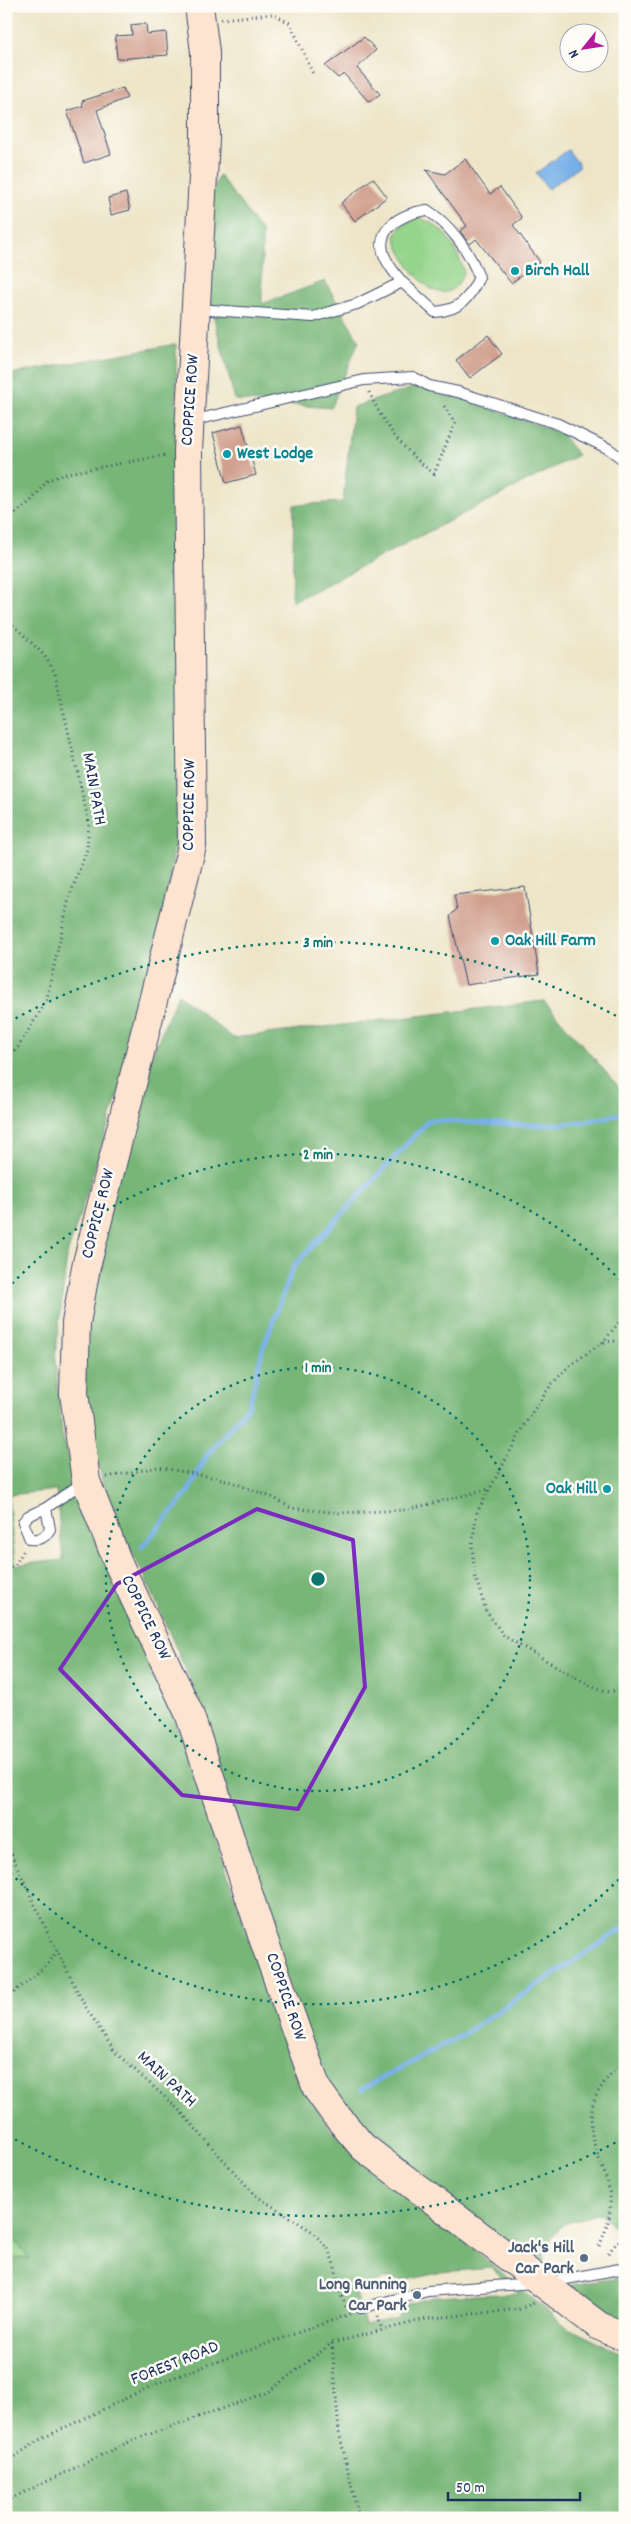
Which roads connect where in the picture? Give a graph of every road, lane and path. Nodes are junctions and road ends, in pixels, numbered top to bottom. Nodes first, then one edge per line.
1 (201, 14) edge
2 (314, 76) dead end
3 (402, 282) junction
4 (197, 309) junction
5 (364, 380) junction
6 (429, 386) junction
7 (190, 421) junction
8 (188, 451) junction
9 (625, 461) edge
10 (6, 546) edge
11 (6, 618) edge
12 (6, 1058) edge
13 (625, 1315) edge
14 (625, 1340) edge
15 (603, 1342) junction
16 (86, 1481) junction
17 (490, 1489) junction
18 (46, 1508) junction
19 (30, 1538) junction
20 (6, 1568) edge
21 (625, 1688) edge
22 (6, 1830) edge
23 (6, 1864) edge
24 (16, 1864) junction
25 (57, 1951) junction
26 (6, 1999) edge
27 (625, 2058) edge
28 (602, 2151) dead end
29 (615, 2213) dead end
30 (625, 2234) edge
31 (598, 2246) dead end
32 (608, 2253) dead end
33 (625, 2268) edge
34 (548, 2288) junction
35 (361, 2308) joint
36 (350, 2314) junction
37 (625, 2336) edge
38 (332, 2343) junction
39 (6, 2462) edge
40 (6, 2501) edge
41 (359, 2518) edge

1 - 2 path
1 - 4 main road, COPPICE ROW
3 - 3 lane
3 - 4 lane
4 - 7 main road, COPPICE ROW
5 - 6 lane
5 - 6 path
5 - 7 lane
6 - 9 lane
7 - 8 main road, COPPICE ROW
8 - 10 path
8 - 16 main road, COPPICE ROW
11 - 12 path, MAIN PATH
13 - 15 path
14 - 15 path
15 - 17 path
16 - 17 path
16 - 18 lane
16 - 34 main road, COPPICE ROW
17 - 21 path
18 - 19 lane
18 - 19 lane
19 - 20 path
22 - 24 path, MAIN PATH
23 - 24 path
24 - 25 path, MAIN PATH
25 - 26 path
25 - 36 path, MAIN PATH
27 - 28 path
29 - 31 path
30 - 32 path
33 - 34 lane
34 - 35 lane
34 - 37 main road, COPPICE ROW
34 - 38 path
35 - 36 path, FOREST ROAD
36 - 39 path, FOREST ROAD
38 - 40 path
38 - 41 path

